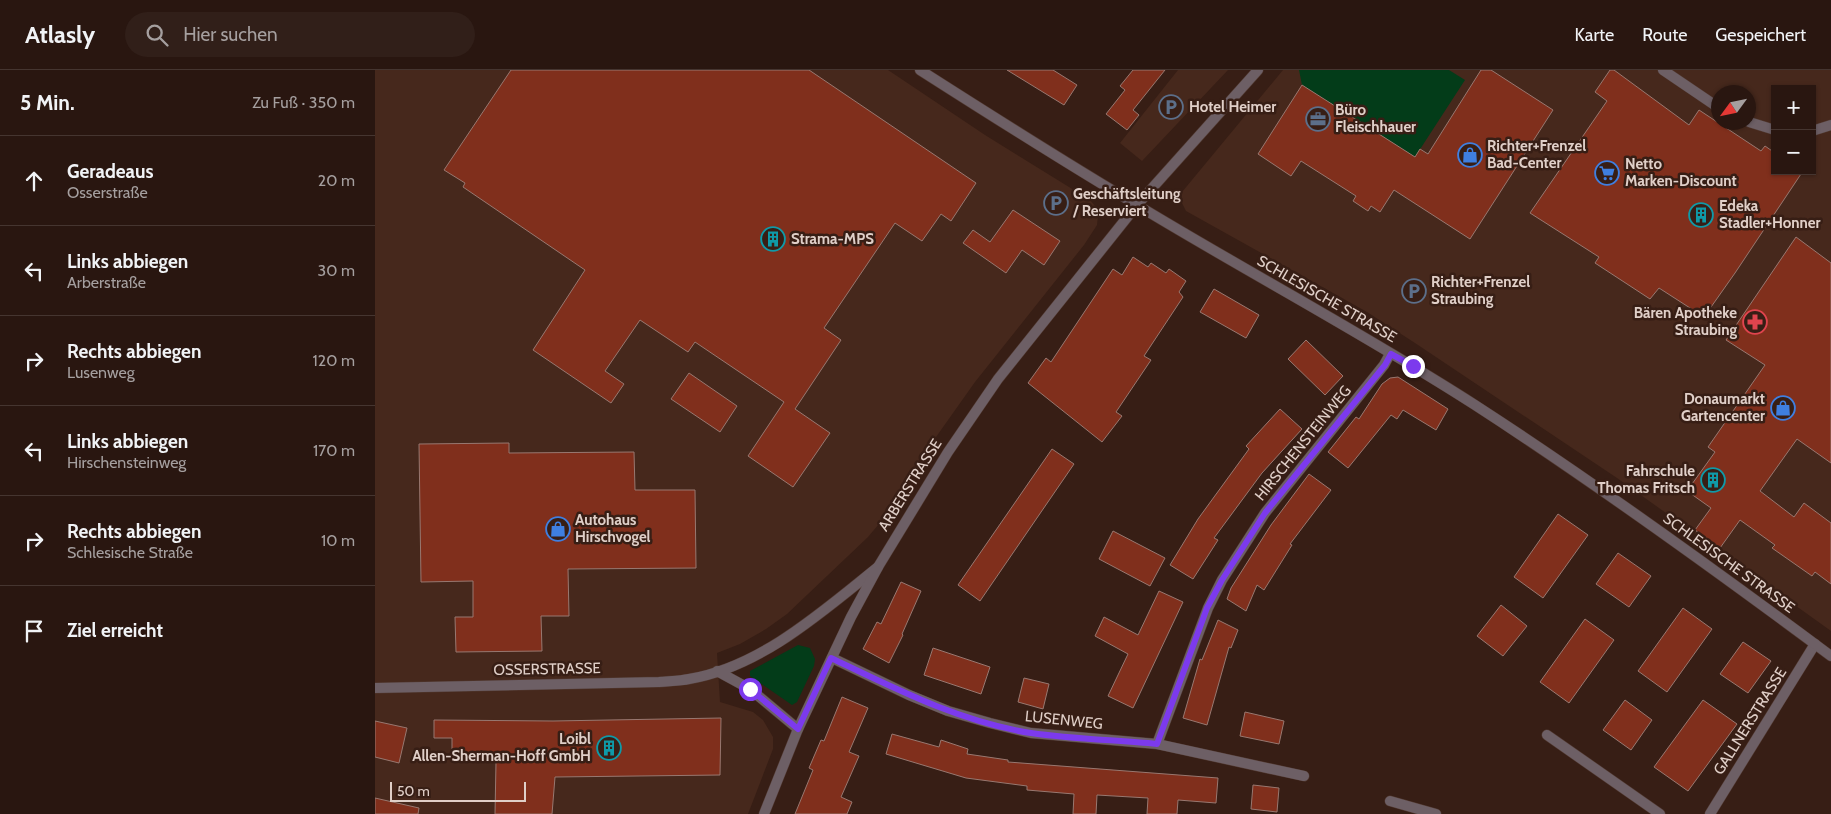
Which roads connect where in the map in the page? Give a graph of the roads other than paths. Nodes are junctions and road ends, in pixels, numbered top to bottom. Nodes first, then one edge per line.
1 (920, 70) edge
2 (1258, 70) edge
3 (1663, 70) edge
4 (1711, 103) edge
5 (1756, 124) edge
6 (1831, 126) edge
7 (1771, 129) edge
8 (1816, 130) edge
9 (1137, 205) junction
10 (1391, 354) junction
11 (877, 567) junction
12 (1815, 644) junction
13 (1831, 656) edge
14 (831, 658) junction
15 (717, 671) junction
16 (375, 688) edge
17 (798, 729) junction
18 (1547, 735) dead end
19 (1157, 744) junction
20 (1304, 776) dead end
21 (1390, 801) dead end
22 (764, 814) edge
23 (1436, 814) edge
24 (1660, 814) edge
25 (1710, 814) edge

1 - 9 street, SCHLESISCHE STRASSE
2 - 9 street, ARBERSTRASSE
3 - 4 street
5 - 7 street
6 - 8 street
9 - 10 street, SCHLESISCHE STRASSE
9 - 11 street, ARBERSTRASSE
10 - 12 street, SCHLESISCHE STRASSE
10 - 19 street, HIRSCHENSTEINWEG
11 - 14 street, ARBERSTRASSE
11 - 15 street, OSSERSTRASSE
12 - 13 street, SCHLESISCHE STRASSE
12 - 25 street, GALLNERSTRASSE
14 - 17 street, ARBERSTRASSE
14 - 19 street, LUSENWEG
15 - 16 street, OSSERSTRASSE
15 - 17 street
17 - 22 street, ARBERSTRASSE
18 - 24 street
19 - 20 street, LUSENWEG
21 - 23 street

